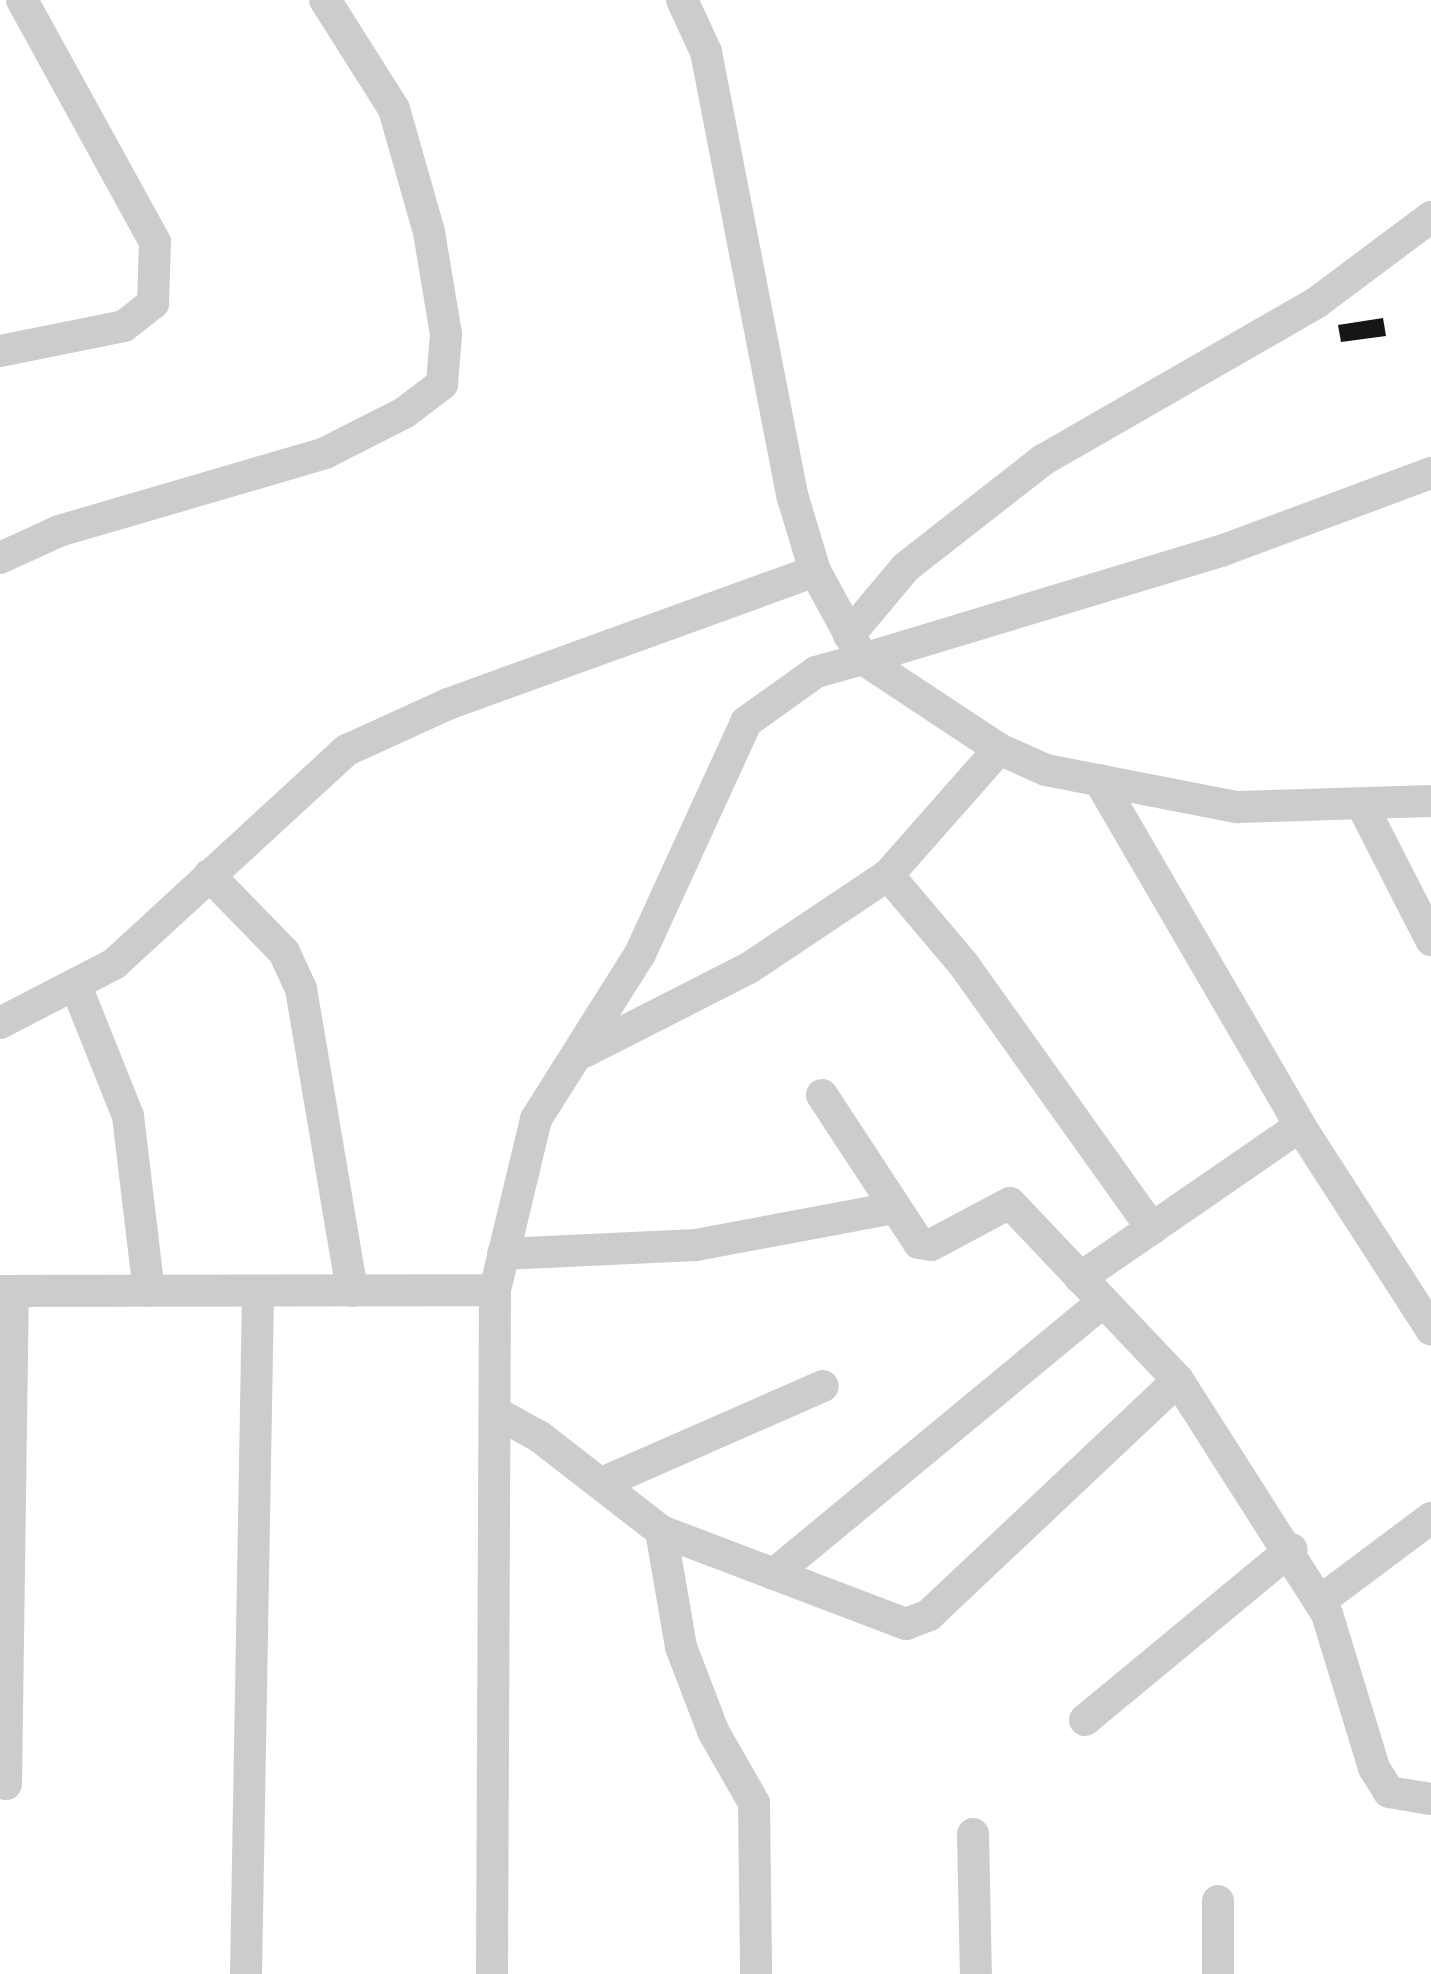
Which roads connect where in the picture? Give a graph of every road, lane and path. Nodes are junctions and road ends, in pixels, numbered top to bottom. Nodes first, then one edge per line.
1 (22, 0) edge
2 (325, 0) edge
3 (682, 0) edge
4 (1431, 217) edge
5 (0, 351) edge
6 (1431, 473) edge
7 (0, 558) edge
8 (815, 571) junction
9 (856, 647) junction
10 (999, 749) junction
11 (1099, 780) junction
12 (1431, 801) edge
13 (1362, 805) junction
14 (209, 875) junction
15 (888, 875) junction
16 (1431, 940) edge
17 (76, 986) junction
18 (0, 1023) edge
19 (584, 1052) junction
20 (822, 1095) dead end
21 (1300, 1126) junction
22 (893, 1208) junction
23 (1152, 1229) junction
24 (503, 1254) junction
25 (1080, 1278) junction
26 (495, 1290) junction
27 (7, 1291) edge
28 (149, 1291) junction
29 (258, 1291) junction
30 (352, 1291) junction
31 (1102, 1303) junction
32 (1431, 1329) edge
33 (1178, 1380) junction
34 (823, 1386) dead end
35 (495, 1412) junction
36 (602, 1483) junction
37 (1431, 1518) edge
38 (661, 1531) junction
39 (1292, 1549) junction
40 (774, 1574) junction
41 (1320, 1601) junction
42 (1085, 1720) dead end
43 (6, 1784) dead end
44 (1431, 1799) edge
45 (973, 1834) dead end
46 (1218, 1901) dead end
47 (246, 1974) edge
48 (492, 1974) edge
49 (756, 1974) edge
50 (976, 1974) edge
51 (1218, 1974) edge

1 - 5 street
2 - 7 street
3 - 8 street
4 - 9 street
6 - 9 street
8 - 9 street
8 - 14 street
9 - 10 street
9 - 19 street
10 - 11 street
10 - 15 street
11 - 13 street
11 - 21 street
12 - 13 street
13 - 16 street
14 - 17 street
14 - 30 street
15 - 19 street
15 - 23 street
17 - 18 street
17 - 28 street
19 - 24 street
20 - 22 street
21 - 23 street
21 - 32 street
22 - 24 street
22 - 25 street
23 - 25 street
24 - 26 street
25 - 31 street
26 - 30 street
26 - 35 street
27 - 28 street
27 - 43 street
28 - 29 street
29 - 30 street
29 - 47 street
31 - 33 street
31 - 40 street
33 - 39 street
33 - 40 street
34 - 36 street
35 - 36 street
35 - 48 street
36 - 38 street
37 - 41 street
38 - 40 street
38 - 49 street
39 - 41 street
39 - 42 street
41 - 44 street
45 - 50 street
46 - 51 street

